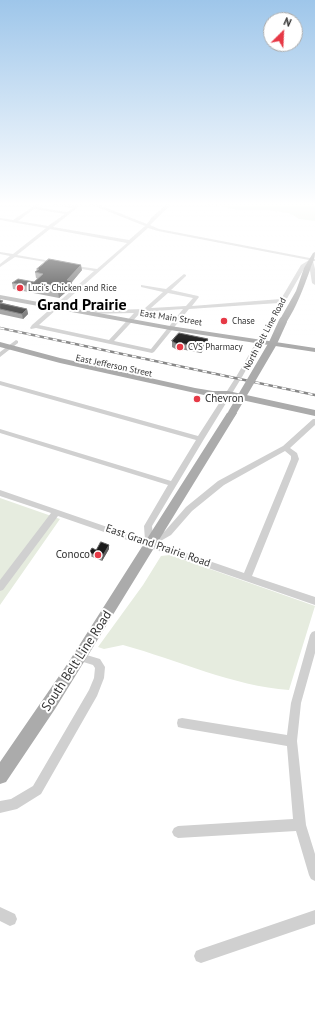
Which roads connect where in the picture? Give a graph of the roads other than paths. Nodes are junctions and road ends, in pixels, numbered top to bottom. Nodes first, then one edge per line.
1 (21, 251) edge
2 (120, 251) edge
3 (266, 251) edge
4 (0, 253) edge
5 (14, 256) junction
6 (312, 259) edge
7 (59, 264) edge
8 (66, 265) edge
9 (0, 266) edge
10 (96, 270) junction
11 (184, 275) dead end
12 (315, 283) edge
13 (143, 286) dead end
14 (166, 291) junction
15 (0, 297) edge
16 (282, 301) junction
17 (55, 308) junction
18 (187, 308) junction
19 (146, 310) junction
20 (139, 311) junction
21 (78, 312) junction
22 (129, 321) junction
23 (170, 328) junction
24 (0, 337) edge
25 (110, 342) junction
26 (259, 342) junction
27 (0, 344) edge
28 (13, 345) junction
29 (315, 350) edge
30 (0, 354) edge
31 (0, 383) edge
32 (228, 394) junction
33 (232, 413) joint
34 (315, 413) edge
35 (315, 421) edge
36 (0, 431) edge
37 (200, 439) junction
38 (286, 448) junction
39 (173, 484) junction
40 (0, 493) edge
41 (56, 512) junction
42 (150, 544) junction
43 (247, 576) junction
44 (0, 587) edge
45 (315, 600) edge
46 (315, 635) edge
47 (80, 657) junction
48 (182, 723) dead end
49 (292, 741) junction
50 (0, 776) edge
51 (0, 807) edge
52 (300, 825) junction
53 (178, 832) dead end
54 (315, 875) edge
55 (315, 917) edge
56 (201, 956) dead end

1 - 5 street
2 - 10 street
3 - 6 street
4 - 5 street
5 - 7 street
5 - 9 street
6 - 12 street
6 - 16 street, North Belt Line Road
6 - 33 main road, North Belt Line Road, bridge
8 - 10 street
10 - 17 street
11 - 14 street
13 - 14 street
14 - 18 street
14 - 19 street
15 - 17 main road, East Main Street
16 - 18 street
16 - 26 street, North Belt Line Road
17 - 21 main road, East Main Street
17 - 25 street
18 - 19 street
18 - 23 street
19 - 20 street
20 - 21 street
20 - 22 street
21 - 22 main road, East Main Street
22 - 23 main road, East Main Street
22 - 25 street
23 - 25 street
23 - 26 main road, East Main Street
24 - 28 main road, East Jefferson Street
26 - 29 main road, East Main Street
26 - 32 street
27 - 28 main road, East Jefferson Street
28 - 30 street
28 - 32 main road, East Jefferson Street
31 - 37 street
32 - 34 main road, East Jefferson Street
32 - 37 street
33 - 42 main road, South Belt Line Road
35 - 38 street
36 - 39 street
37 - 39 street
38 - 42 street
38 - 43 street
39 - 42 street
40 - 41 street, East Grand Prairie Road
41 - 42 street, East Grand Prairie Road
41 - 44 street
42 - 43 street, East Grand Prairie Road
42 - 47 main road, South Belt Line Road
43 - 45 street, East Grand Prairie Road
46 - 49 street
47 - 50 main road, South Belt Line Road
47 - 51 street
48 - 49 street
49 - 52 street
52 - 53 street
52 - 54 street
55 - 56 street

